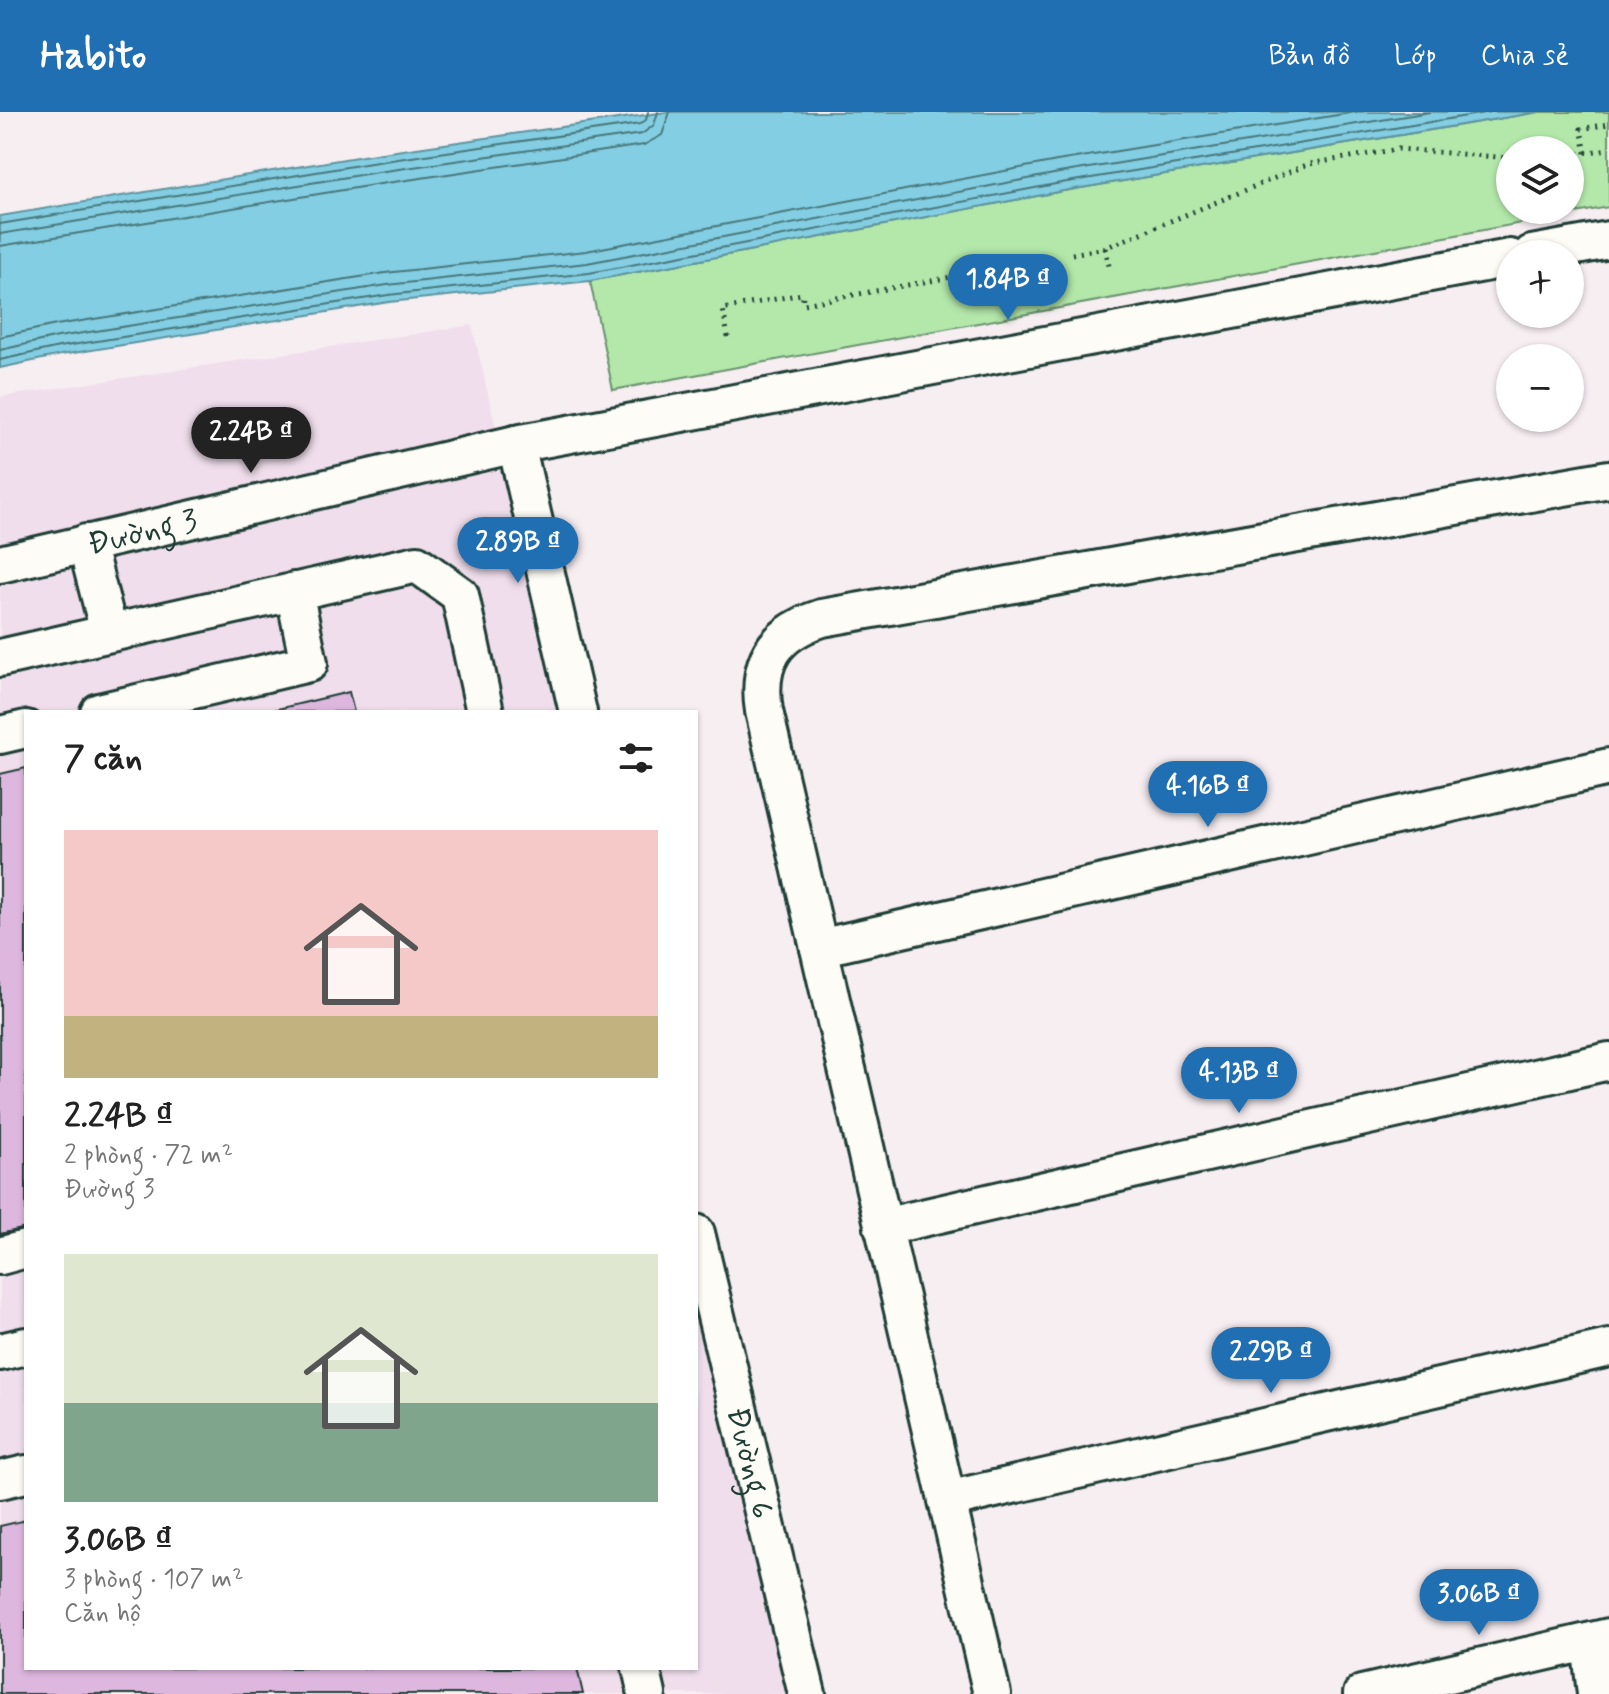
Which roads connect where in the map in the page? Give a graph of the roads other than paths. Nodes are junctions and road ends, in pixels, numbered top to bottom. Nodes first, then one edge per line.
1 (1609, 240) edge
2 (1584, 245) edge
3 (1496, 261) edge
4 (516, 444) junction
5 (1609, 479) edge
6 (86, 543) junction
7 (0, 564) edge
8 (294, 591) junction
9 (109, 632) junction
10 (0, 658) edge
11 (108, 710) edge
12 (485, 710) edge
13 (578, 710) edge
14 (24, 729) edge
15 (0, 735) edge
16 (1609, 767) edge
17 (819, 948) junction
18 (1609, 1061) edge
19 (883, 1227) junction
20 (698, 1241) edge
21 (24, 1250) edge
22 (0, 1256) edge
23 (24, 1346) edge
24 (1609, 1348) edge
25 (0, 1352) edge
26 (24, 1474) edge
27 (0, 1480) edge
28 (947, 1500) junction
29 (1599, 1639) edge
30 (641, 1670) edge
31 (647, 1694) edge
32 (807, 1694) edge
33 (992, 1694) edge
34 (1362, 1694) edge
35 (1596, 1694) edge

1 - 2 street
3 - 4 street, Đường 3
4 - 6 street, Đường 3
4 - 13 street
5 - 17 street
6 - 7 street, Đường 3
6 - 9 street
8 - 9 street
8 - 11 street
8 - 12 street
9 - 10 street
14 - 15 street
16 - 17 street
17 - 19 street
18 - 19 street
19 - 28 street
20 - 32 street, Đường 6
21 - 22 street
23 - 25 street
24 - 28 street
26 - 27 street
28 - 33 street
29 - 34 street
29 - 35 street
30 - 31 street

